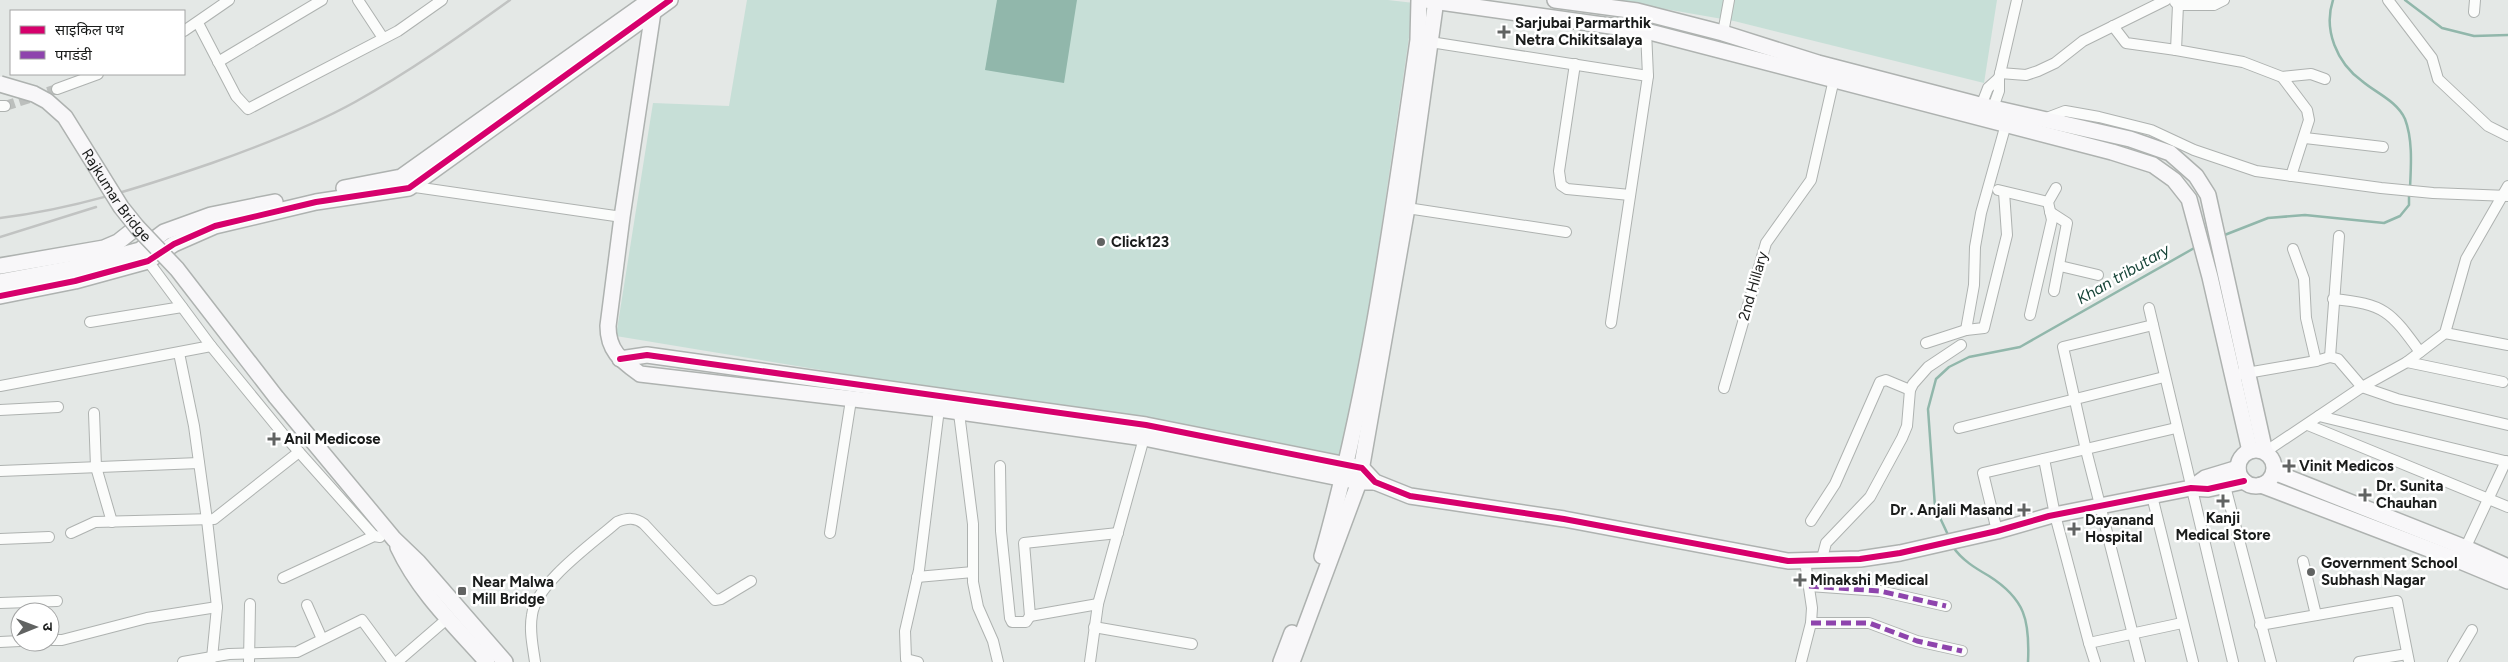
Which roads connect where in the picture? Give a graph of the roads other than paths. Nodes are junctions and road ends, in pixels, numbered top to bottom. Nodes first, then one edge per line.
1 (228, 0) edge
2 (322, 0) edge
3 (358, 0) edge
4 (442, 0) edge
5 (670, 0) edge
6 (1419, 0) edge
7 (1432, 0) edge
8 (1555, 0) edge
9 (1729, 0) edge
10 (2017, 0) edge
11 (2166, 0) edge
12 (2224, 0) edge
13 (2388, 0) edge
14 (2475, 0) edge
15 (2175, 3) edge
16 (651, 4) edge
17 (2474, 12) dead end
18 (198, 23) junction
19 (2113, 26) junction
20 (185, 30) edge
21 (1646, 31) junction
22 (1723, 33) junction
23 (383, 38) junction
24 (1425, 41) junction
25 (2176, 50) junction
26 (218, 62) junction
27 (1575, 64) junction
28 (95, 75) edge
29 (1648, 76) junction
30 (2000, 76) junction
31 (2282, 77) junction
32 (1834, 79) junction
33 (2325, 80) dead end
34 (0, 84) edge
35 (57, 89) tunnel mouth
36 (1984, 112) junction
37 (2043, 120) junction
38 (2006, 124) junction
39 (2508, 136) edge
40 (2304, 138) junction
41 (2383, 147) dead end
42 (2291, 176) junction
43 (405, 182) junction
44 (2508, 186) edge
45 (1989, 188) junction
46 (2056, 188) dead end
47 (2004, 192) junction
48 (1630, 195) junction
49 (2505, 195) edge
50 (2049, 207) junction
51 (1407, 208) junction
52 (622, 217) junction
53 (137, 227) junction
54 (1566, 232) dead end
55 (2339, 236) dead end
56 (2293, 249) dead end
57 (144, 255) junction
58 (0, 266) edge
59 (2060, 266) junction
60 (2098, 275) dead end
61 (0, 282) edge
62 (2054, 291) dead end
63 (0, 296) edge
64 (2333, 299) junction
65 (182, 307) junction
66 (2149, 308) dead end
67 (2030, 315) dead end
68 (90, 322) dead end
69 (1611, 323) dead end
70 (2153, 325) junction
71 (1966, 330) junction
72 (2446, 333) junction
73 (1926, 343) dead end
74 (1961, 345) dead end
75 (2508, 345) edge
76 (211, 346) junction
77 (2420, 352) junction
78 (178, 353) junction
79 (2330, 357) junction
80 (620, 359) junction
81 (2316, 362) junction
82 (2407, 362) junction
83 (2248, 373) junction
84 (2232, 375) junction
85 (2164, 377) junction
86 (2504, 382) dead end
87 (0, 386) edge
88 (2362, 386) junction
89 (1724, 388) dead end
90 (1910, 390) junction
91 (2074, 398) junction
92 (851, 400) junction
93 (58, 408) dead end
94 (939, 409) junction
95 (0, 410) edge
96 (94, 413) dead end
97 (960, 413) junction
98 (2319, 416) junction
99 (2308, 425) junction
100 (2508, 425) edge
101 (1959, 428) dead end
102 (2176, 428) junction
103 (1144, 438) junction
104 (2086, 450) junction
105 (2250, 451) junction
106 (299, 452) junction
107 (2265, 452) junction
108 (2044, 459) junction
109 (2507, 461) edge
110 (199, 463) junction
111 (1000, 466) dead end
112 (96, 467) junction
113 (0, 470) edge
114 (2274, 472) junction
115 (1353, 473) junction
116 (2241, 475) junction
117 (2261, 485) junction
118 (2225, 486) junction
119 (2191, 488) junction
120 (2152, 496) junction
121 (2487, 499) junction
122 (2101, 506) junction
123 (2508, 507) edge
124 (2055, 514) junction
125 (207, 520) junction
126 (1811, 521) dead end
127 (112, 522) junction
128 (1997, 531) junction
129 (830, 533) dead end
130 (71, 534) dead end
131 (1118, 534) junction
132 (374, 536) junction
133 (49, 537) dead end
134 (0, 539) edge
135 (394, 539) junction
136 (2463, 554) junction
137 (1805, 561) junction
138 (2303, 561) dead end
139 (1821, 562) junction
140 (2508, 567) edge
141 (972, 572) junction
142 (917, 577) junction
143 (283, 578) dead end
144 (751, 581) dead end
145 (2508, 581) edge
146 (1809, 586) junction
147 (57, 601) dead end
148 (0, 603) edge
149 (250, 604) dead end
150 (1098, 604) junction
151 (307, 605) dead end
152 (1946, 606) dead end
153 (217, 607) junction
154 (2316, 615) junction
155 (1030, 616) junction
156 (448, 618) junction
157 (2182, 623) junction
158 (1811, 624) junction
159 (2260, 625) junction
160 (1094, 627) junction
161 (2472, 630) dead end
162 (2132, 633) junction
163 (322, 639) junction
164 (60, 640) edge
165 (2089, 642) junction
166 (1192, 644) dead end
167 (1962, 651) dead end
168 (212, 658) junction
169 (249, 658) edge
170 (2408, 658) edge
171 (183, 662) edge
172 (395, 662) edge
173 (487, 662) edge
174 (506, 662) edge
175 (535, 662) edge
176 (918, 662) edge
177 (998, 662) edge
178 (1090, 662) edge
179 (1281, 662) edge
180 (1292, 662) edge
181 (1801, 662) edge
182 (2094, 662) edge
183 (2140, 662) edge
184 (2193, 662) edge
185 (2233, 662) edge
186 (2271, 662) edge
187 (2359, 662) edge
188 (2453, 662) edge

1 - 18 street
2 - 26 street
3 - 23 street
4 - 23 street
5 - 16 street
6 - 24 street
7 - 21 street
7 - 24 street
8 - 22 street
9 - 22 street
10 - 30 street
11 - 19 street
12 - 15 street
13 - 39 street
14 - 17 street
15 - 25 street
16 - 43 street
16 - 52 street
18 - 20 street
18 - 26 street
19 - 25 street
19 - 30 street
21 - 29 street
21 - 32 street
22 - 36 street
23 - 26 street
24 - 27 street
24 - 51 street
24 - 115 street
25 - 31 street
27 - 29 street
27 - 48 street
28 - 35 street
29 - 48 street
30 - 36 street
31 - 33 street
31 - 40 street
32 - 36 street
32 - 89 street, 2nd Hillary
34 - 53 street, Rajkumar Bridge, bridge
36 - 37 street
36 - 38 street
37 - 42 street
37 - 83 street
38 - 45 street
38 - 84 street
40 - 41 street
40 - 42 street
42 - 49 street
43 - 52 street
43 - 57 street
44 - 49 street
45 - 47 street
45 - 71 street
46 - 50 street
47 - 50 street
47 - 71 street
48 - 69 street
49 - 72 street
50 - 59 street
50 - 67 street
51 - 54 street
51 - 115 street
52 - 80 street
53 - 58 street
53 - 135 street, Rajkumar Bridge, bridge
55 - 64 street
56 - 81 street
57 - 61 street
57 - 63 street
57 - 65 street
59 - 60 street
59 - 62 street
64 - 77 street
64 - 79 street
65 - 68 street
65 - 76 street
66 - 70 street
70 - 85 street
70 - 91 street
71 - 73 street
72 - 75 street
72 - 77 street
74 - 90 street
76 - 78 street
76 - 106 street
77 - 82 street
78 - 87 street
78 - 110 street
79 - 81 street
79 - 88 street
80 - 92 street
80 - 115 street
81 - 83 street
82 - 86 street
82 - 88 street
83 - 84 street
83 - 107 street
84 - 105 street
85 - 91 street
85 - 102 street
88 - 98 street
88 - 100 street
90 - 126 street
90 - 139 street
91 - 101 street
91 - 104 street
92 - 94 street
92 - 129 street
93 - 95 street
94 - 97 street
94 - 142 street
96 - 112 street
97 - 103 street
97 - 141 street
98 - 99 street
98 - 109 street
99 - 107 street
99 - 121 street
102 - 104 street
102 - 119 street
103 - 115 street
103 - 131 street
104 - 108 street
104 - 122 street
105 - 107 street
105 - 116 street
106 - 125 street
106 - 132 street
107 - 114 street
108 - 124 street
108 - 128 street
109 - 121 street
110 - 112 street
110 - 125 street
111 - 155 street
112 - 113 street
112 - 127 street
114 - 117 street
114 - 136 street
115 - 137 street
115 - 179 street
115 - 180 street
116 - 117 street
116 - 118 street
116 - 119 street
117 - 136 street
118 - 119 street
118 - 159 street
119 - 120 street
119 - 185 street
120 - 122 street
120 - 157 street
121 - 123 street
121 - 136 street
122 - 124 street
122 - 162 street
124 - 128 street
124 - 165 street
125 - 127 street
125 - 153 street
127 - 130 street
128 - 139 street
131 - 150 street
131 - 155 street
132 - 135 street
132 - 143 street
133 - 134 street
135 - 156 street
135 - 174 street
136 - 140 street
136 - 145 street
137 - 139 street
137 - 146 street
138 - 154 street
141 - 142 street
141 - 177 street
142 - 176 street
144 - 175 street
146 - 152 street
146 - 158 street
147 - 148 street
149 - 169 street
150 - 155 street
150 - 160 street
151 - 163 street
153 - 164 street
153 - 168 street
154 - 159 street
154 - 170 street
156 - 172 street
156 - 173 street
157 - 162 street
157 - 184 street
158 - 167 street
158 - 181 street
159 - 186 street
160 - 166 street
160 - 178 street
161 - 188 street
162 - 165 street
162 - 183 street
163 - 169 street
163 - 172 street
165 - 182 street
168 - 169 street
168 - 171 street
170 - 187 street

